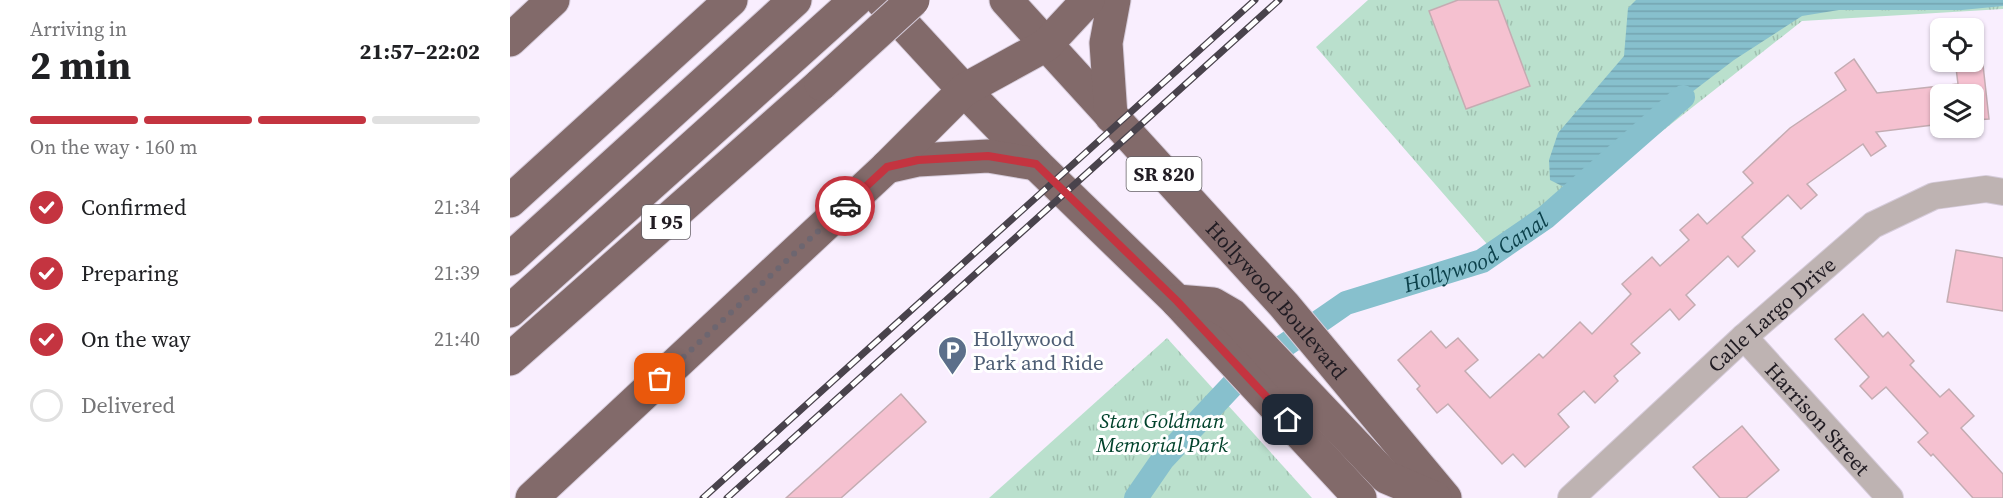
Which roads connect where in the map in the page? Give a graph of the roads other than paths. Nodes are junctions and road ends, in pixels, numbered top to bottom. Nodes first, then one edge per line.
1 (553, 0) edge
2 (731, 0) edge
3 (795, 0) edge
4 (856, 0) edge
5 (881, 0) edge
6 (913, 0) edge
7 (1005, 0) edge
8 (1088, 0) edge
9 (1114, 0) edge
10 (510, 40) edge
11 (1046, 45) junction
12 (964, 90) junction
13 (1111, 116) junction
14 (1036, 164) junction
15 (887, 167) junction
16 (2003, 192) edge
17 (510, 201) edge
18 (510, 259) edge
19 (1177, 301) junction
20 (510, 311) edge
21 (1744, 337) junction
22 (510, 359) edge
23 (1272, 381) junction
24 (532, 498) edge
25 (1360, 498) edge
26 (1434, 498) edge
27 (1445, 498) edge
28 (1570, 498) edge
29 (1890, 498) edge

1 - 10 highway
2 - 17 highway
3 - 18 highway
4 - 20 highway
5 - 12 highway
6 - 22 highway, I 95, bridge
7 - 11 highway, Hollywood Boulevard / SR 820
8 - 11 highway
9 - 13 highway
11 - 12 highway
11 - 13 highway, Hollywood Boulevard / SR 820
12 - 14 highway
12 - 15 highway
13 - 27 highway, Hollywood Boulevard / SR 820
14 - 15 highway
14 - 19 highway
15 - 24 highway
16 - 21 street, Calle Largo Drive
19 - 23 highway
19 - 23 highway
21 - 28 street, Calle Largo Drive
21 - 29 street, Harrison Street
23 - 25 highway
23 - 26 highway

